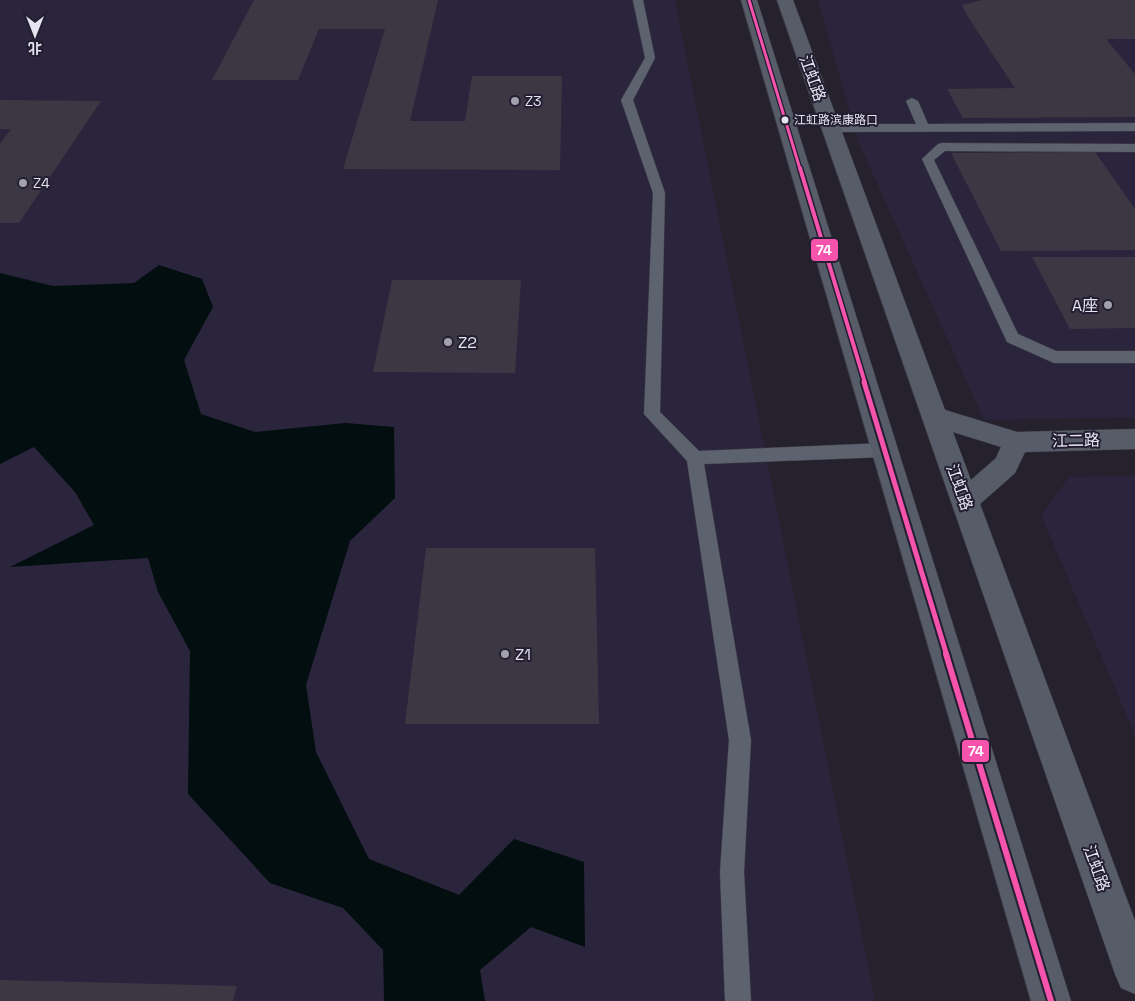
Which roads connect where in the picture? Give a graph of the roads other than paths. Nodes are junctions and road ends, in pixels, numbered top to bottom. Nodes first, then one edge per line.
1 (638, 0) edge
2 (749, 0) edge
3 (785, 0) edge
4 (912, 101) dead end
5 (1135, 127) edge
6 (831, 128) junction
7 (924, 128) junction
8 (1135, 148) edge
9 (1135, 357) edge
10 (934, 416) junction
11 (1135, 439) edge
12 (1017, 442) junction
13 (885, 450) junction
14 (695, 458) junction
15 (965, 501) junction
16 (1135, 974) edge
17 (738, 1001) edge
18 (1051, 1001) edge

1 - 14 lane
2 - 13 main road
3 - 6 main road, 江虹路
4 - 7 lane
5 - 7 lane
6 - 7 lane
6 - 10 main road, 江虹路
8 - 9 lane
10 - 12 main road, 江二路
10 - 15 main road, 江虹路
11 - 12 main road, 江二路
12 - 15 main road
13 - 14 lane
13 - 18 main road
14 - 17 lane
15 - 16 main road, 江虹路

